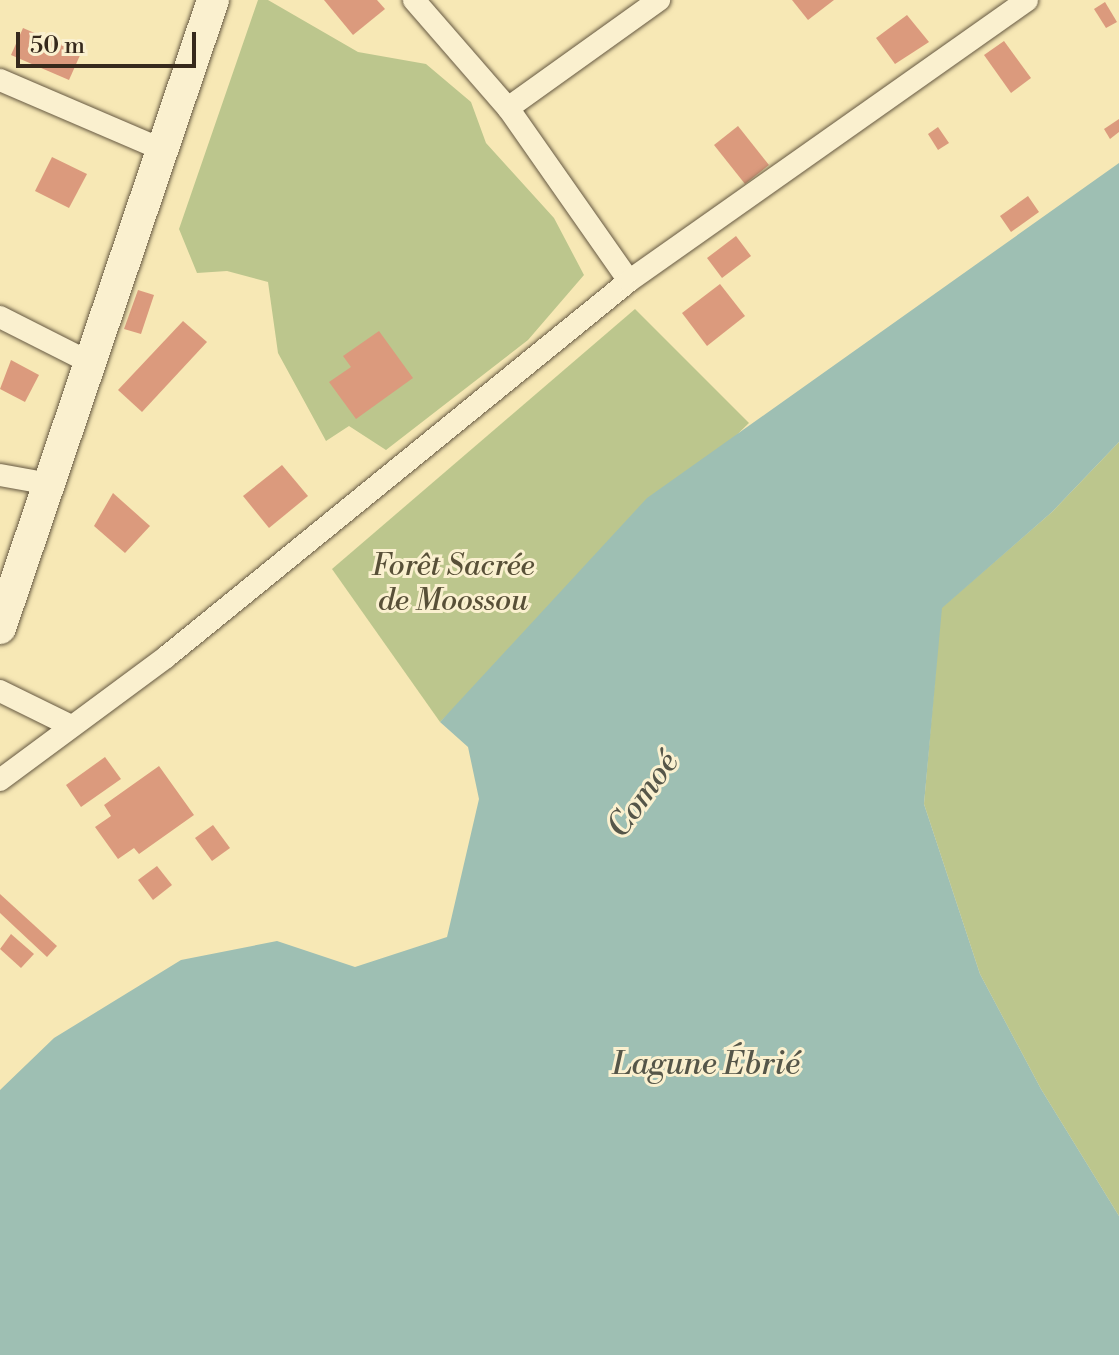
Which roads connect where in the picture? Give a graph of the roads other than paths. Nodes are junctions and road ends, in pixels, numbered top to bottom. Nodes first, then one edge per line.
1 (213, 0) edge
2 (414, 0) edge
3 (1027, 0) edge
4 (646, 4) edge
5 (0, 80) edge
6 (508, 108) junction
7 (161, 149) junction
8 (629, 281) junction
9 (0, 317) edge
10 (91, 363) junction
11 (0, 475) edge
12 (50, 484) junction
13 (0, 628) edge
14 (0, 691) edge
15 (71, 726) junction
16 (0, 780) edge

1 - 7 street
2 - 6 street
3 - 8 street
4 - 6 street
5 - 7 street
6 - 8 street
7 - 10 street
8 - 15 street
9 - 10 street
10 - 12 street
11 - 12 street
12 - 13 street
14 - 15 street
15 - 16 street

